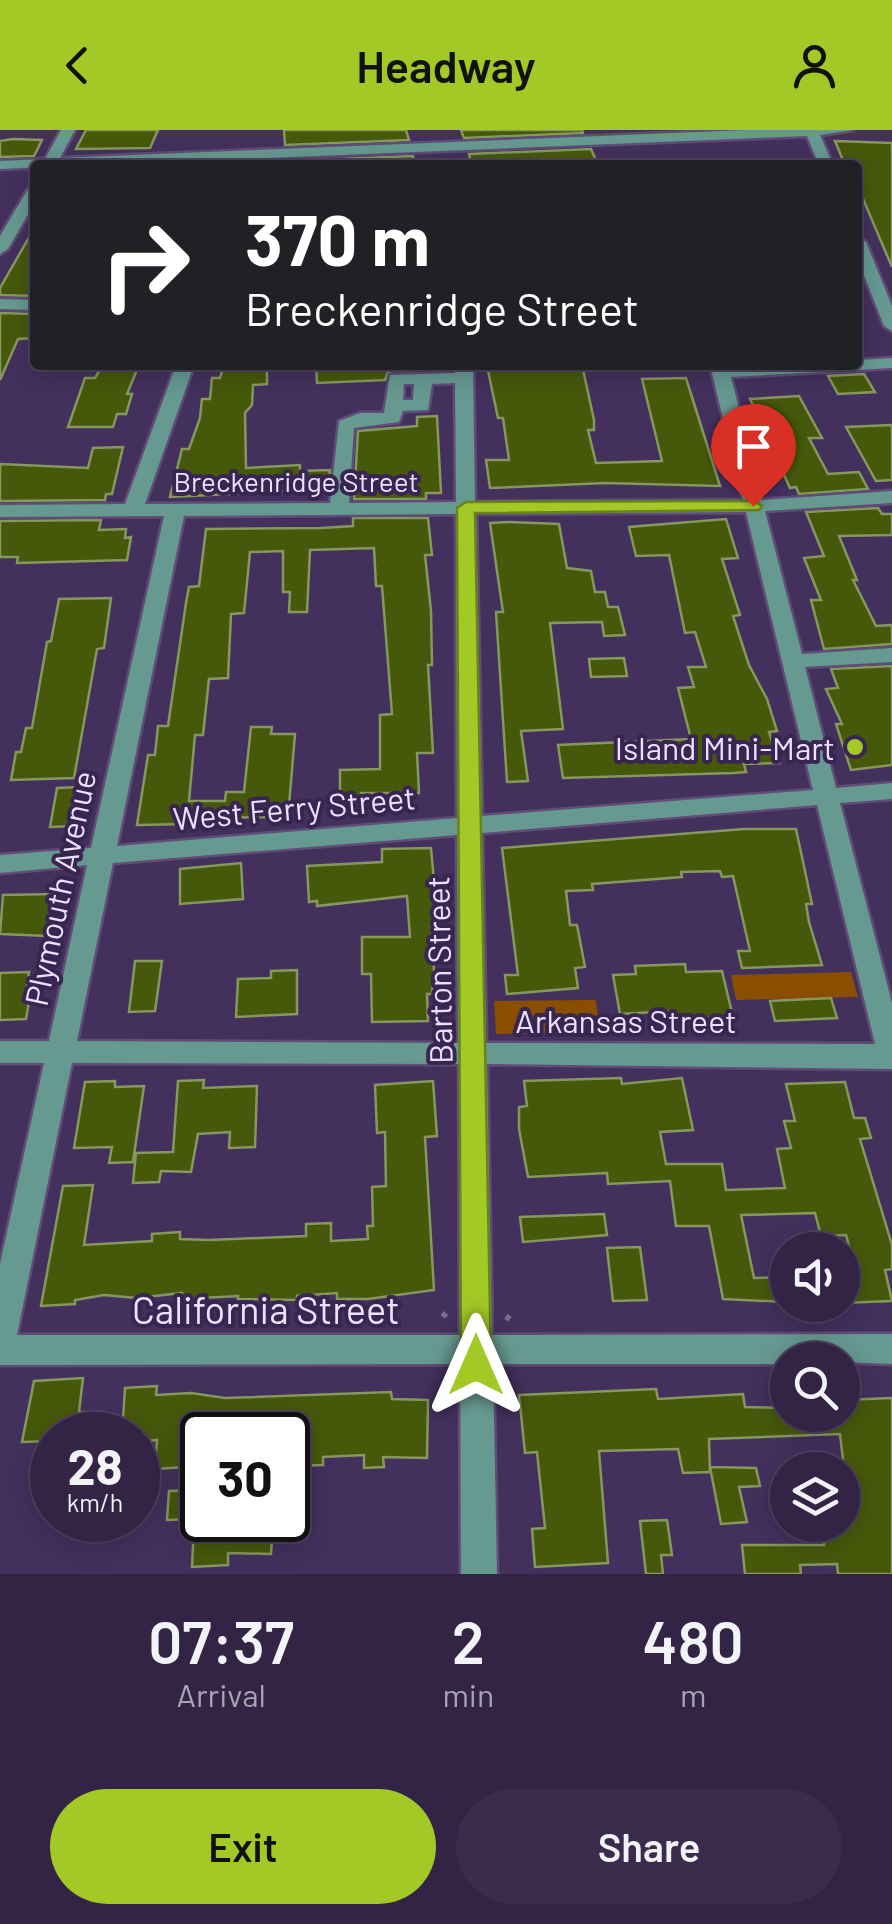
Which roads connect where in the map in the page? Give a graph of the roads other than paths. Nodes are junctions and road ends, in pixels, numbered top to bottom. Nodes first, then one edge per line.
1 (68, 130) edge
2 (270, 130) edge
3 (846, 130) edge
4 (812, 131) edge
5 (634, 134) edge
6 (452, 146) junction
7 (641, 154) dead end
8 (52, 160) edge
9 (259, 160) edge
10 (452, 160) edge
11 (824, 160) edge
12 (30, 164) edge
13 (0, 165) edge
14 (30, 198) edge
15 (0, 249) edge
16 (892, 278) edge
17 (865, 280) edge
18 (0, 304) edge
19 (30, 305) edge
20 (892, 326) edge
21 (892, 363) edge
22 (862, 365) edge
23 (183, 370) edge
24 (720, 370) edge
25 (464, 371) edge
26 (423, 378) junction
27 (394, 405) junction
28 (892, 497) edge
29 (753, 506) junction
30 (340, 508) junction
31 (466, 508) junction
32 (133, 510) junction
33 (175, 510) junction
34 (0, 511) edge
35 (892, 655) edge
36 (794, 661) junction
37 (892, 791) edge
38 (826, 796) junction
39 (470, 826) junction
40 (101, 856) junction
41 (0, 864) edge
42 (61, 1051) junction
43 (0, 1052) edge
44 (475, 1056) junction
45 (892, 1056) edge
46 (0, 1339) edge
47 (892, 1349) edge
48 (0, 1350) edge
49 (476, 1350) junction
50 (479, 1574) edge

1 - 8 street
2 - 9 street
3 - 4 street
4 - 5 street
4 - 11 street
5 - 6 street
5 - 7 street
6 - 9 street
6 - 10 street
12 - 13 street
14 - 15 street
16 - 17 street
17 - 20 street
18 - 19 street
21 - 22 street
23 - 32 street
24 - 29 street
25 - 26 street
25 - 31 street, Barton Street
26 - 27 street
26 - 27 street
27 - 30 street
28 - 29 street, Breckenridge Street
29 - 31 street, Breckenridge Street
29 - 36 street
30 - 31 street, Breckenridge Street
30 - 33 street, Breckenridge Street
31 - 39 street, Barton Street
32 - 33 street, Breckenridge Street
32 - 34 street, Breckenridge Street
33 - 40 street, Plymouth Avenue
35 - 36 street
36 - 38 street
37 - 38 street, West Ferry Street
38 - 39 street, West Ferry Street
38 - 45 street
39 - 40 street, West Ferry Street
39 - 44 street, Barton Street
40 - 41 street, West Ferry Street
40 - 42 street, Plymouth Avenue
42 - 43 street, Arkansas Street
42 - 44 street, Arkansas Street
42 - 46 street, Plymouth Avenue
44 - 45 street, Arkansas Street
44 - 49 street, Barton Street
47 - 49 street, California Street
48 - 49 street, California Street
49 - 50 street, Barton Street

